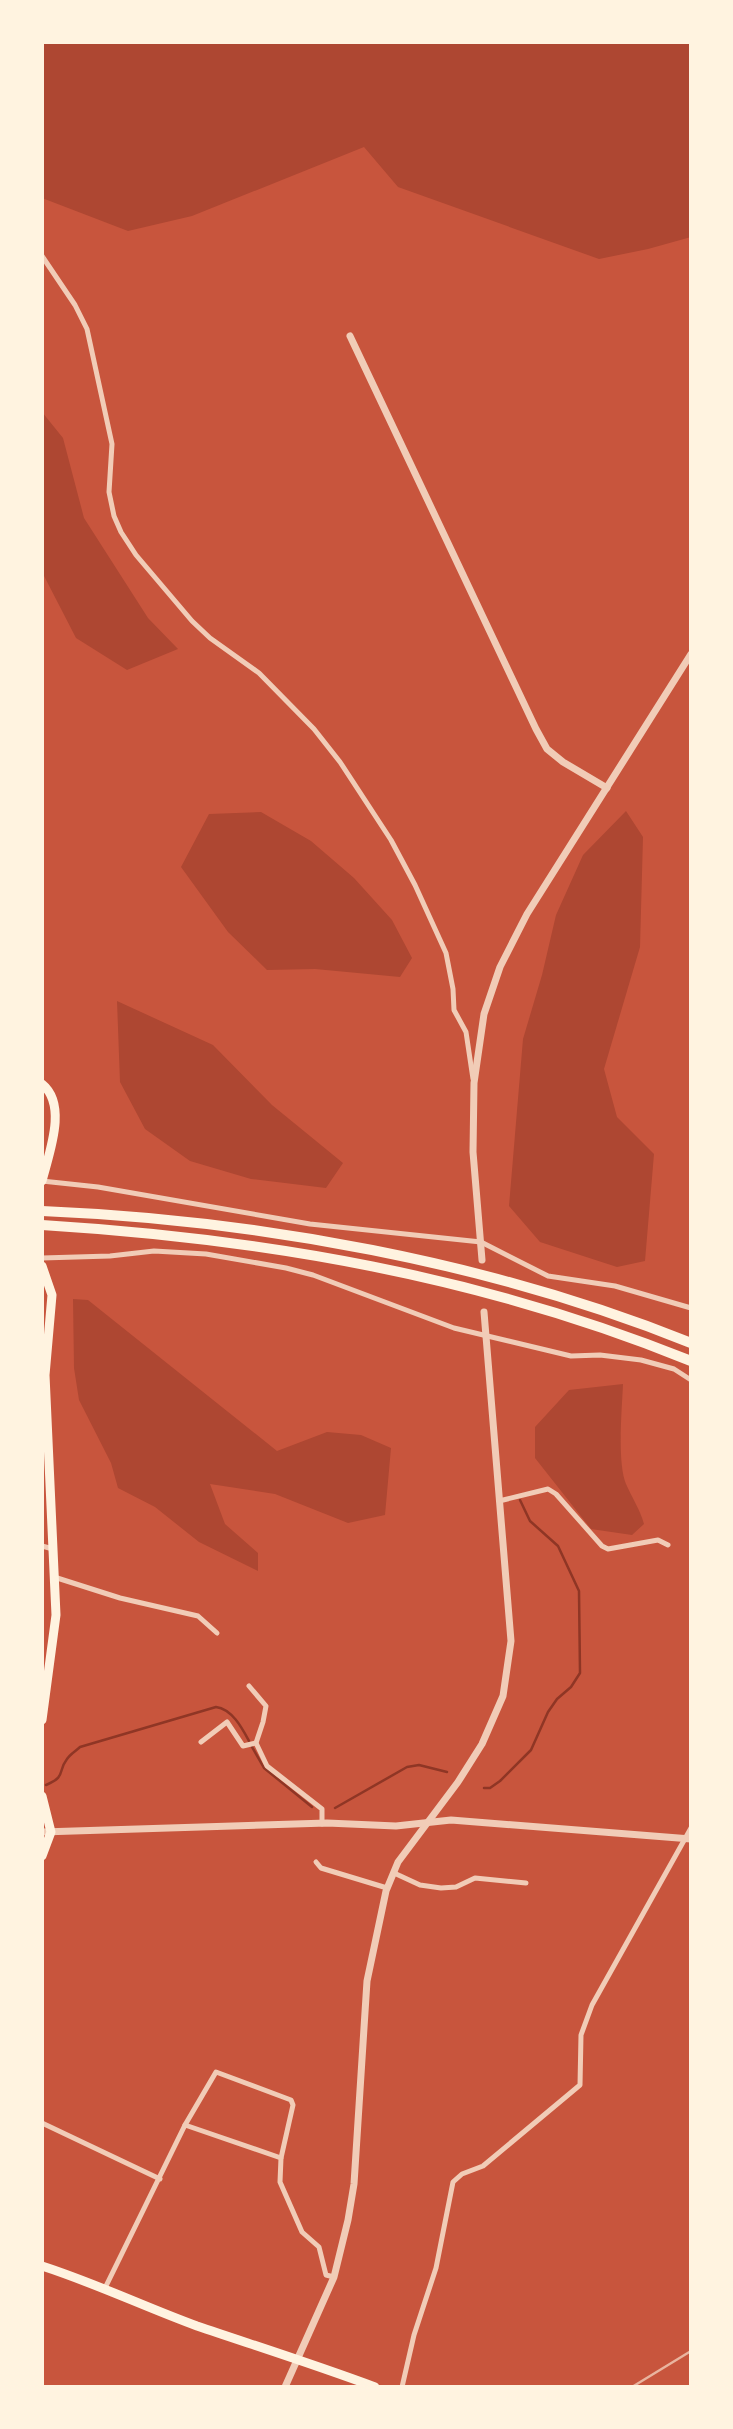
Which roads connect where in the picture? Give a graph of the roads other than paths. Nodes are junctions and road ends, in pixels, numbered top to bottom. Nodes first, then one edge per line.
1 (42, 256) edge
2 (349, 336) dead end
3 (691, 654) edge
4 (607, 788) junction
5 (474, 1083) junction
6 (42, 1084) edge
7 (42, 1181) edge
8 (42, 1211) edge
9 (42, 1225) edge
10 (481, 1241) junction
11 (42, 1258) edge
12 (482, 1260) dead end
13 (42, 1266) edge
14 (691, 1308) edge
15 (484, 1311) dead end
16 (485, 1335) junction
17 (691, 1343) edge
18 (691, 1361) edge
19 (691, 1380) edge
20 (499, 1501) junction
21 (668, 1545) dead end
22 (42, 1546) edge
23 (53, 1549) junction
24 (54, 1577) junction
25 (217, 1633) dead end
26 (249, 1686) dead end
27 (44, 1689) edge
28 (42, 1720) edge
29 (201, 1742) dead end
30 (256, 1744) junction
31 (42, 1796) edge
32 (425, 1823) junction
33 (322, 1824) junction
34 (691, 1828) edge
35 (47, 1832) edge
36 (691, 1839) edge
37 (42, 1856) edge
38 (316, 1861) dead end
39 (394, 1873) junction
40 (526, 1883) dead end
41 (387, 1888) junction
42 (42, 2123) edge
43 (185, 2125) junction
44 (281, 2158) junction
45 (160, 2179) junction
46 (42, 2266) edge
47 (334, 2277) junction
48 (105, 2288) junction
49 (299, 2359) junction
50 (285, 2387) edge
51 (375, 2387) edge
52 (401, 2387) edge

1 - 5 street
2 - 4 street
3 - 4 street
4 - 5 street
5 - 10 street
6 - 7 highway
7 - 10 street
8 - 17 highway
9 - 18 highway
10 - 12 street
10 - 14 street
11 - 16 street
13 - 23 highway
15 - 16 street
16 - 19 street
16 - 20 street
20 - 21 street
20 - 32 street
22 - 23 street
23 - 24 highway
24 - 25 street
24 - 27 highway
26 - 30 street
27 - 28 highway
29 - 30 street
30 - 33 street
31 - 35 highway
32 - 33 street
32 - 36 street
32 - 39 street
33 - 35 street
34 - 52 street
35 - 37 highway
38 - 41 street
39 - 40 street
39 - 41 street
41 - 47 street
42 - 45 street
43 - 44 street
43 - 44 street
43 - 45 street
44 - 47 street
45 - 48 street
46 - 48 highway
47 - 49 street
48 - 49 highway
49 - 50 street
49 - 51 highway

